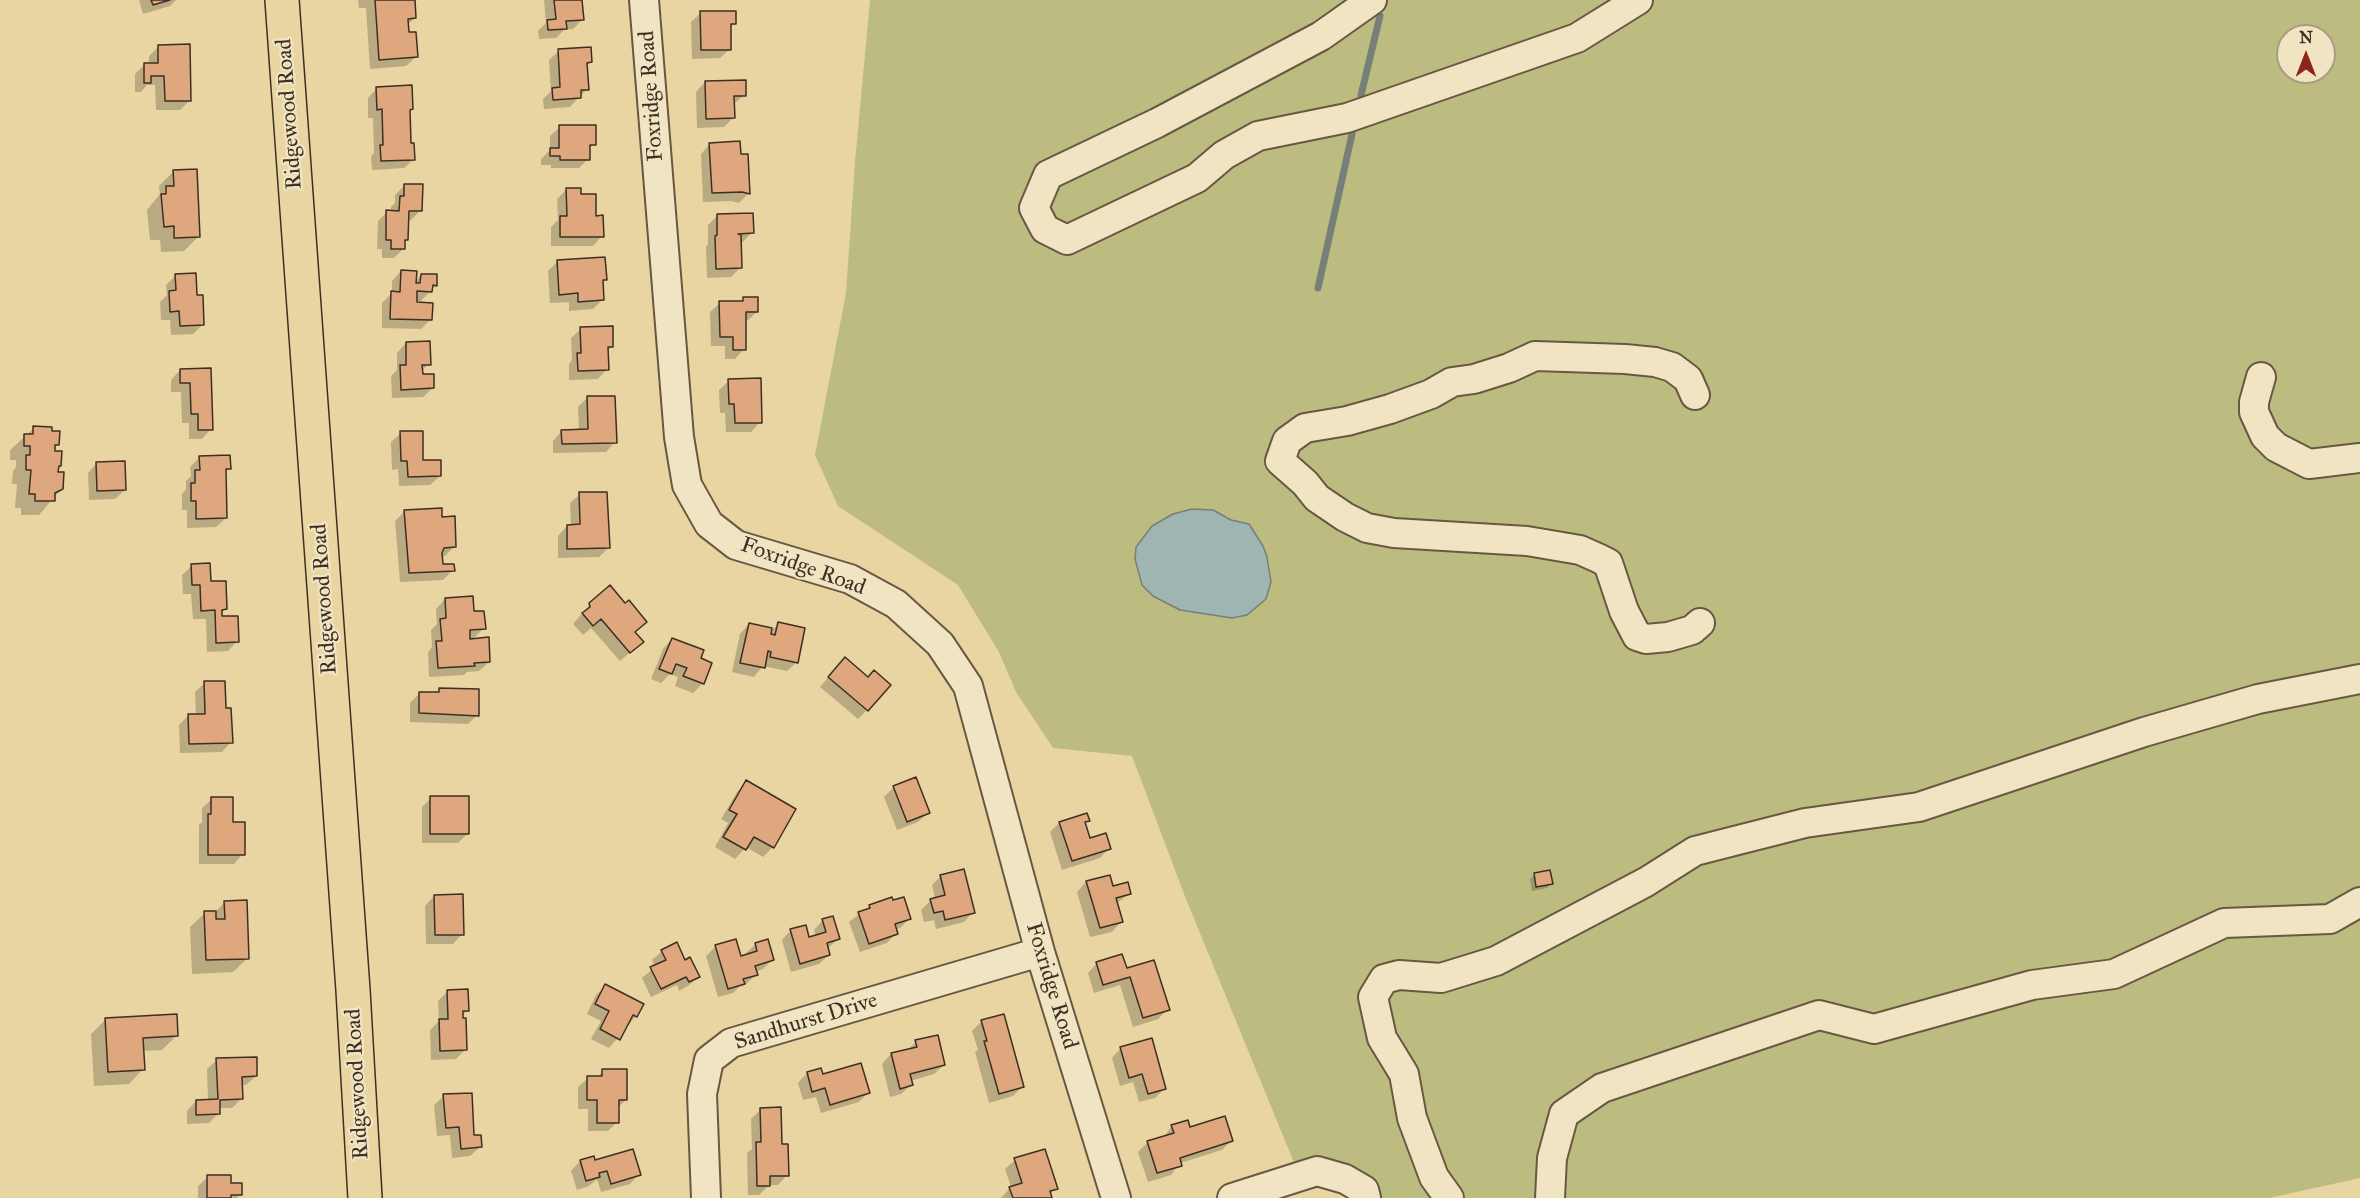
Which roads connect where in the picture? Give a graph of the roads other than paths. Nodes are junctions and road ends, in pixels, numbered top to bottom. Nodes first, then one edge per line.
1 (282, 0) edge
2 (644, 0) edge
3 (1372, 0) edge
4 (1638, 0) edge
5 (2261, 377) dead end
6 (1695, 395) dead end
7 (2360, 459) edge
8 (1700, 623) dead end
9 (2360, 679) edge
10 (2360, 902) edge
11 (1040, 952) junction
12 (365, 1198) edge
13 (706, 1198) edge
14 (1116, 1198) edge
15 (1232, 1198) edge
16 (1366, 1198) edge
17 (1449, 1198) edge
18 (1550, 1198) edge

1 - 12 main road, Ridgewood Road
2 - 11 street, Foxridge Road
3 - 4 street
5 - 7 street
6 - 8 street
9 - 17 street
10 - 18 street
11 - 13 street, Sandhurst Drive
11 - 14 street, Foxridge Road
15 - 16 street

